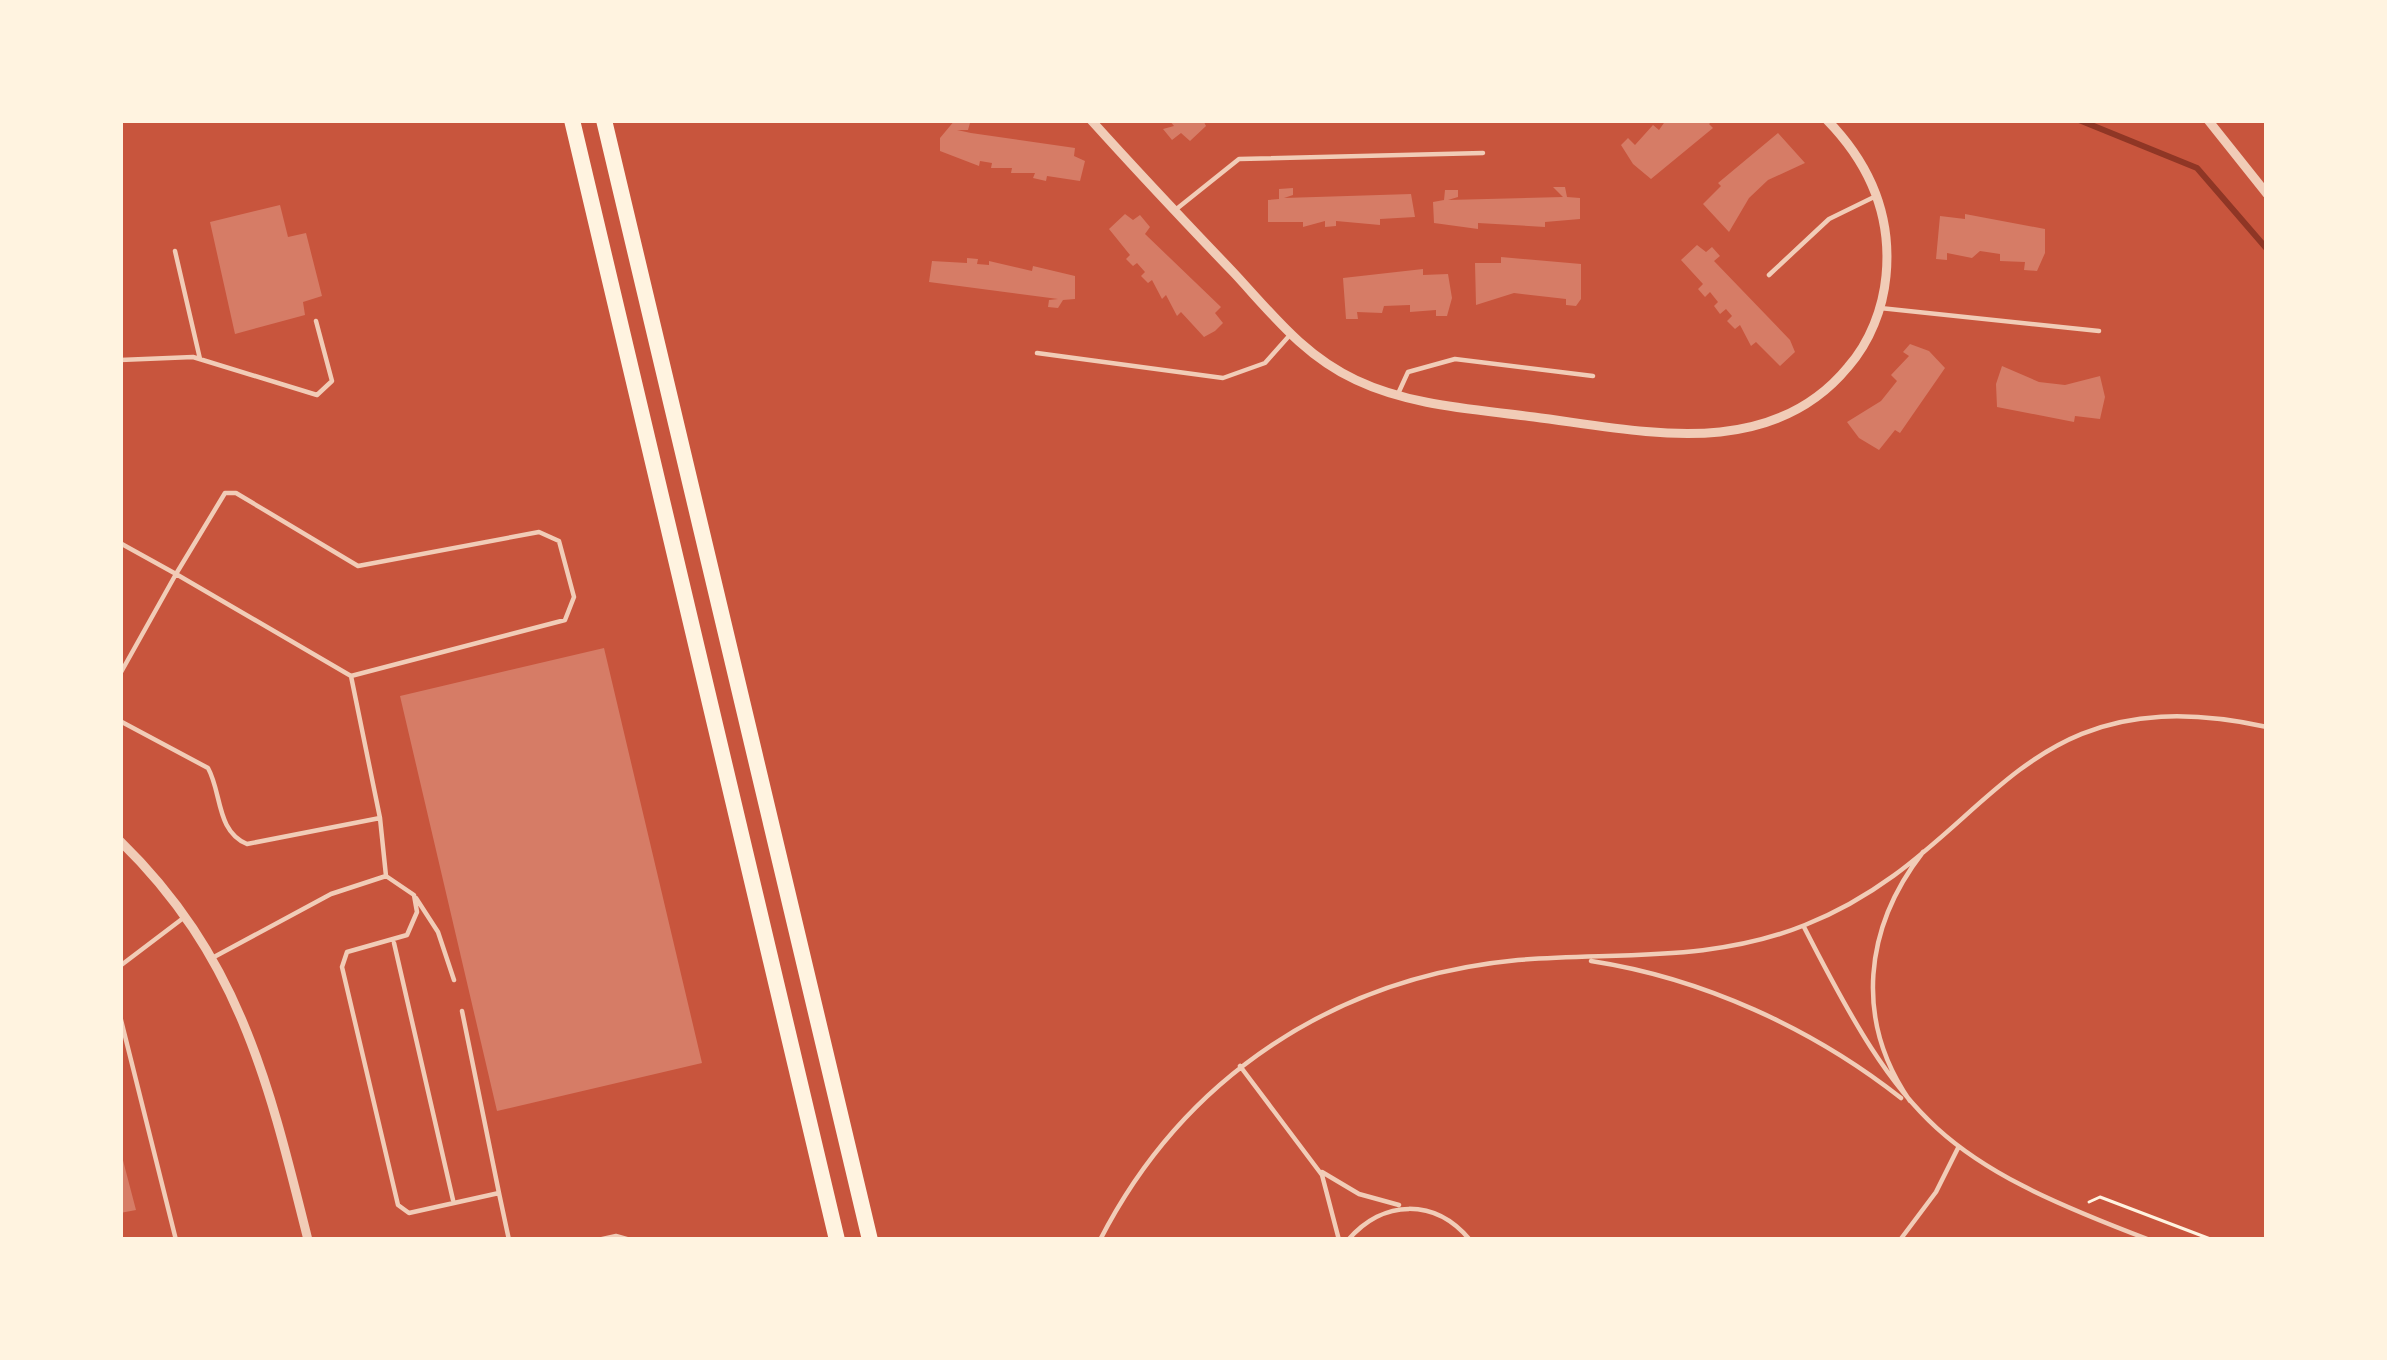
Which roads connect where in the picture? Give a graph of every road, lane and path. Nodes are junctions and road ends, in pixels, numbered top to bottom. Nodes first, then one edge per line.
1 (572, 120) edge
2 (604, 120) edge
3 (1091, 120) edge
4 (1827, 120) edge
5 (2208, 120) edge
6 (1483, 153) dead end
7 (2267, 194) edge
8 (1878, 195) junction
9 (1174, 211) junction
10 (176, 251) dead end
11 (1768, 275) dead end
12 (1880, 308) junction
13 (316, 321) dead end
14 (2098, 331) dead end
15 (1288, 336) junction
16 (1037, 353) dead end
17 (200, 359) junction
18 (120, 360) edge
19 (1593, 376) dead end
20 (1397, 396) junction
21 (120, 543) edge
22 (176, 574) junction
23 (120, 674) edge
24 (351, 676) junction
25 (120, 721) edge
26 (2267, 727) edge
27 (380, 818) junction
28 (1938, 835) junction
29 (120, 841) edge
30 (386, 876) junction
31 (414, 895) junction
32 (187, 916) junction
33 (1804, 926) junction
34 (394, 943) junction
35 (214, 957) junction
36 (1555, 958) junction
37 (120, 966) edge
38 (454, 980) dead end
39 (462, 1011) dead end
40 (120, 1016) edge
41 (1240, 1066) junction
42 (1921, 1115) junction
43 (1958, 1148) junction
44 (1318, 1169) junction
45 (499, 1193) junction
46 (454, 1202) junction
47 (1414, 1208) junction
48 (2084, 1214) junction
49 (176, 1240) edge
50 (308, 1240) edge
51 (509, 1240) edge
52 (598, 1240) edge
53 (630, 1240) edge
54 (837, 1240) edge
55 (870, 1240) edge
56 (1100, 1240) edge
57 (1339, 1240) edge
58 (1348, 1240) edge
59 (1470, 1240) edge
60 (1900, 1240) edge
61 (2150, 1240) edge
62 (2213, 1240) edge

1 - 54 highway
2 - 55 highway
3 - 9 street
4 - 8 street
5 - 7 street
6 - 9 lane
8 - 11 lane
8 - 12 street
9 - 15 street
10 - 17 lane
12 - 14 lane
12 - 20 street
13 - 17 lane
15 - 16 lane
15 - 20 street
17 - 18 lane
19 - 20 lane
21 - 22 lane
22 - 23 lane
22 - 24 lane
22 - 24 lane
24 - 27 lane
25 - 27 lane
26 - 28 lane
27 - 30 lane
28 - 33 lane
28 - 42 lane
29 - 32 street
30 - 31 lane
30 - 35 lane
31 - 34 lane
31 - 38 lane
32 - 35 street
32 - 37 lane
33 - 36 lane
33 - 42 lane
34 - 46 lane
34 - 46 lane
35 - 50 street
36 - 41 lane
36 - 42 lane
39 - 45 lane
40 - 49 lane
41 - 44 lane
41 - 56 lane
42 - 43 lane
43 - 48 lane
43 - 60 lane
44 - 47 lane
44 - 57 lane
45 - 46 lane
45 - 51 lane
47 - 58 lane
47 - 59 lane
48 - 61 lane
48 - 62 path
52 - 53 lane

